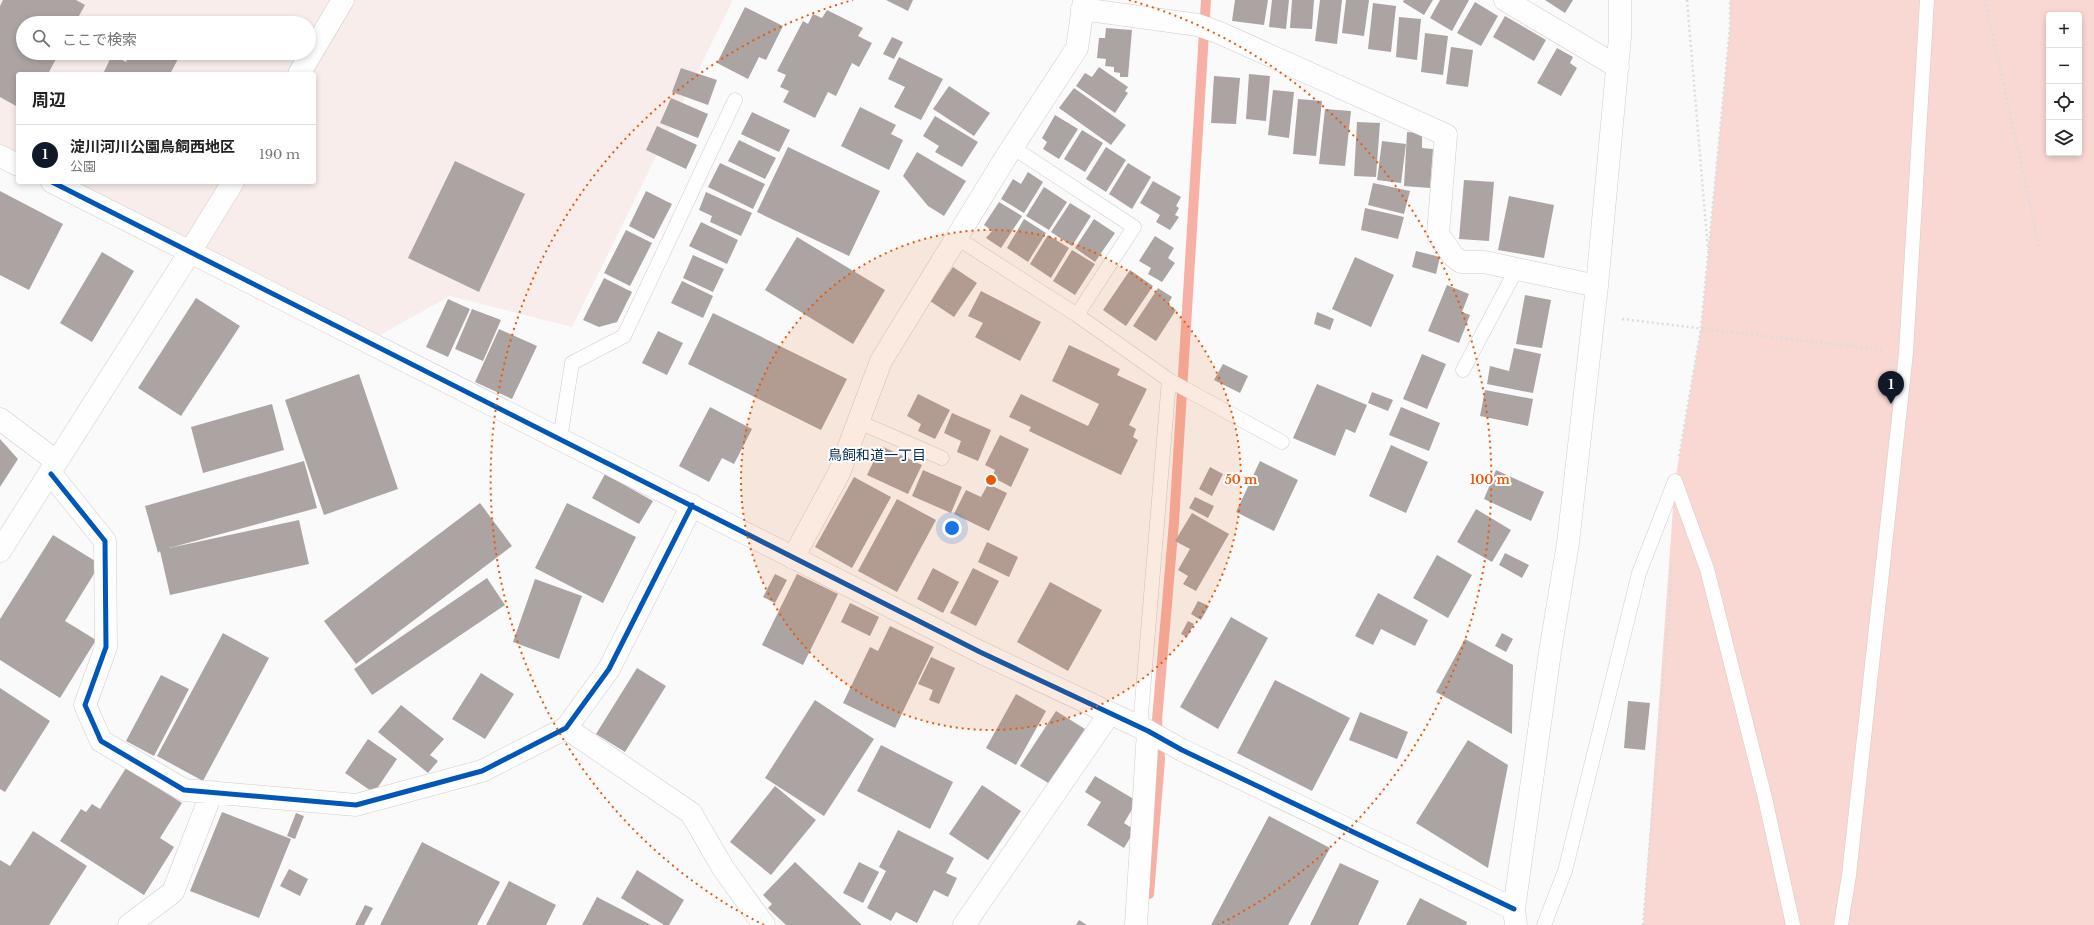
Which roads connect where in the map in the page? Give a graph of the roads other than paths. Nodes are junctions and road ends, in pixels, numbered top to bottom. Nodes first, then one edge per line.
1 (344, 0) edge
2 (1505, 0) edge
3 (1620, 0) edge
4 (1927, 0) edge
5 (1083, 4) edge
6 (316, 46) edge
7 (308, 60) edge
8 (1618, 67) junction
9 (300, 72) edge
10 (735, 100) dead end
11 (1012, 146) junction
12 (0, 156) edge
13 (16, 164) edge
14 (56, 184) edge
15 (232, 184) edge
16 (957, 238) junction
17 (190, 252) junction
18 (1517, 268) junction
19 (1597, 286) junction
20 (1077, 315) junction
21 (1463, 370) dead end
22 (1169, 380) junction
23 (0, 419) edge
24 (859, 422) junction
25 (560, 438) junction
26 (1282, 442) dead end
27 (942, 458) dead end
28 (54, 468) junction
29 (692, 505) junction
30 (0, 551) edge
31 (793, 558) junction
32 (1110, 713) junction
33 (566, 728) junction
34 (1144, 729) junction
35 (212, 792) junction
36 (1515, 917) edge
37 (129, 925) edge
38 (764, 925) edge
39 (964, 925) edge
40 (1136, 925) edge
41 (1544, 925) edge
42 (1793, 925) edge
43 (1841, 925) edge

1 - 6 street
2 - 8 street
3 - 8 street
4 - 43 lane
5 - 11 street
5 - 18 street
7 - 9 street
8 - 19 street
10 - 25 lane
11 - 16 street
11 - 20 lane
12 - 13 street
14 - 17 street
15 - 17 street
16 - 20 lane
16 - 24 street
17 - 25 street
17 - 28 street
18 - 19 street
18 - 21 lane
19 - 36 street
20 - 22 lane
22 - 26 lane
22 - 34 lane
23 - 28 street
24 - 27 lane
24 - 31 street
25 - 29 street
28 - 30 street
28 - 35 street
29 - 31 street
29 - 33 street
31 - 32 street
32 - 34 street
32 - 39 street
33 - 35 street
33 - 38 street
34 - 36 street
34 - 40 street
35 - 37 street
41 - 42 lane

